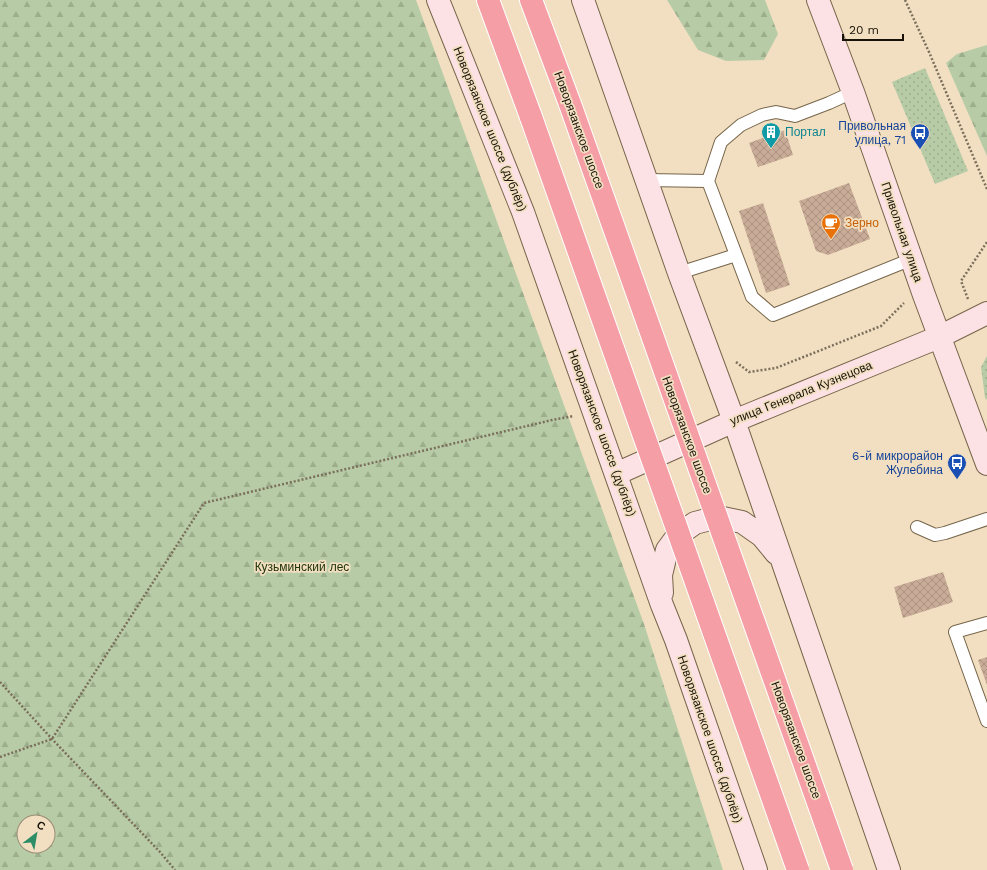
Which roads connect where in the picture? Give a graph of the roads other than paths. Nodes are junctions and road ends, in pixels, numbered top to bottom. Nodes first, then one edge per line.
1 (438, 0) edge
2 (488, 0) edge
3 (531, 0) edge
4 (583, 0) edge
5 (818, 0) edge
6 (854, 92) junction
7 (646, 180) junction
8 (708, 181) junction
9 (736, 255) junction
10 (912, 259) junction
11 (679, 273) junction
12 (982, 316) edge
13 (939, 337) junction
14 (734, 421) junction
15 (987, 464) edge
16 (616, 474) junction
17 (987, 519) edge
18 (917, 527) dead end
19 (781, 558) junction
20 (662, 605) junction
21 (987, 623) edge
22 (987, 721) edge
23 (756, 870) edge
24 (798, 870) edge
25 (842, 870) edge
26 (889, 870) edge

1 - 16 main road, Новорязанское шоссе (дублёр)
2 - 24 highway, bridge
3 - 25 highway, Новорязанское шоссе, bridge
4 - 7 main road
5 - 6 main road, Привольная улица
6 - 8 lane
6 - 10 main road, Привольная улица
7 - 8 lane
7 - 11 main road
8 - 9 lane
9 - 10 lane
9 - 11 lane
10 - 13 main road, Привольная улица
11 - 14 main road
12 - 13 main road, улица Генерала Кузнецова
13 - 14 main road, улица Генерала Кузнецова
13 - 15 main road, Привольная улица
14 - 16 main road, улица Генерала Кузнецова
14 - 19 main road
16 - 20 main road, Новорязанское шоссе (дублёр)
17 - 18 lane
19 - 20 main road
19 - 26 main road
20 - 23 main road, Новорязанское шоссе (дублёр)
21 - 22 lane

